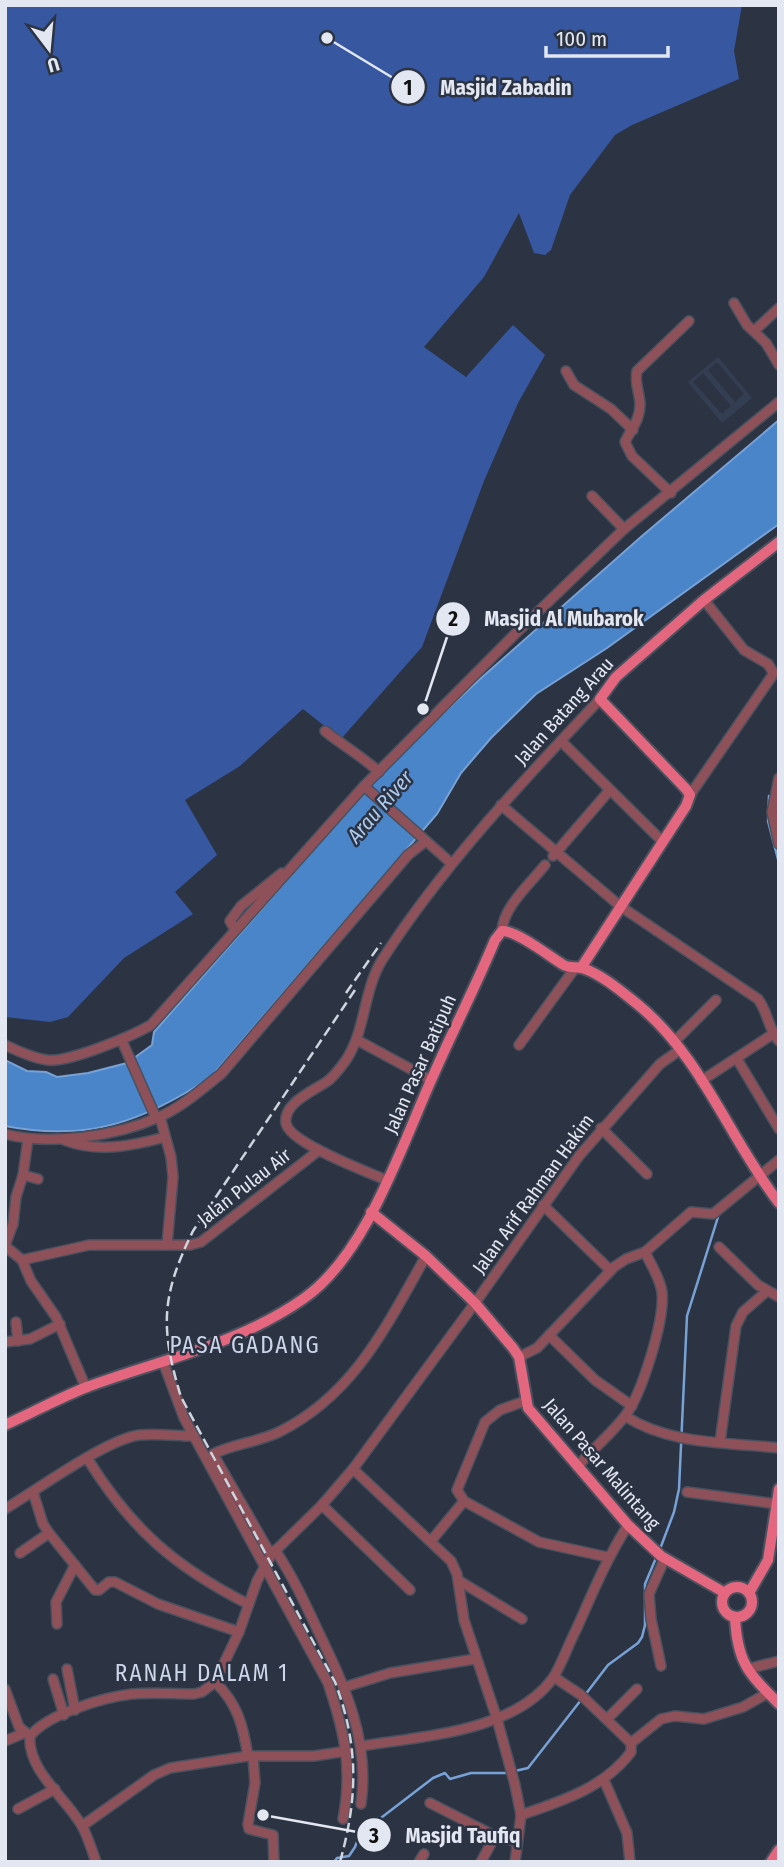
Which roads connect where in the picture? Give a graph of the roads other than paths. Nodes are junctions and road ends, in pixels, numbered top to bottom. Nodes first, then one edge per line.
1 (734, 303) dead end
2 (779, 308) edge
3 (689, 321) dead end
4 (754, 331) junction
5 (779, 365) edge
6 (566, 372) dead end
7 (779, 402) edge
8 (633, 430) junction
9 (671, 493) junction
10 (592, 496) dead end
11 (624, 529) junction
12 (779, 542) edge
13 (704, 600) junction
14 (600, 699) junction
15 (325, 731) dead end
16 (561, 741) junction
17 (379, 772) junction
18 (779, 778) edge
19 (365, 787) junction
20 (610, 791) junction
21 (690, 795) junction
22 (776, 801) edge
23 (501, 805) junction
24 (424, 840) junction
25 (663, 842) junction
26 (779, 844) edge
27 (554, 854) junction
28 (451, 863) junction
29 (545, 865) dead end
30 (620, 906) junction
31 (502, 931) junction
32 (578, 968) junction
33 (716, 1000) dead end
34 (776, 1038) edge
35 (357, 1040) junction
36 (122, 1043) junction
37 (5, 1045) edge
38 (519, 1045) dead end
39 (678, 1045) junction
40 (737, 1059) junction
41 (431, 1080) junction
42 (701, 1081) junction
43 (157, 1116) junction
44 (601, 1128) junction
45 (779, 1129) edge
46 (5, 1134) edge
47 (165, 1137) junction
48 (28, 1139) junction
49 (62, 1140) junction
50 (318, 1151) junction
51 (779, 1160) edge
52 (647, 1174) dead end
53 (23, 1175) junction
54 (760, 1176) junction
55 (38, 1178) dead end
56 (386, 1180) junction
57 (779, 1203) edge
58 (543, 1205) junction
59 (371, 1212) junction
60 (167, 1245) junction
61 (5, 1246) edge
62 (719, 1247) dead end
63 (645, 1252) junction
64 (426, 1256) junction
65 (22, 1260) junction
66 (610, 1270) junction
67 (766, 1291) junction
68 (779, 1297) edge
69 (475, 1303) junction
70 (16, 1322) dead end
71 (60, 1324) junction
72 (549, 1335) junction
73 (18, 1341) junction
74 (5, 1342) edge
75 (519, 1357) junction
76 (163, 1362) junction
77 (86, 1388) junction
78 (525, 1401) junction
79 (632, 1406) junction
80 (625, 1416) junction
81 (5, 1425) edge
82 (194, 1436) junction
83 (720, 1442) junction
84 (779, 1448) edge
85 (87, 1458) junction
86 (576, 1467) junction
87 (353, 1469) junction
88 (779, 1489) edge
89 (33, 1492) junction
90 (687, 1492) dead end
91 (464, 1501) junction
92 (777, 1504) edge
93 (322, 1505) junction
94 (5, 1509) edge
95 (628, 1525) junction
96 (49, 1533) junction
97 (431, 1541) junction
98 (20, 1553) dead end
99 (273, 1553) junction
100 (660, 1554) junction
101 (607, 1557) junction
102 (264, 1564) junction
103 (75, 1565) junction
104 (458, 1580) junction
105 (410, 1590) dead end
106 (725, 1593) junction
107 (749, 1593) junction
108 (248, 1604) junction
109 (735, 1617) junction
110 (522, 1619) dead end
111 (57, 1624) dead end
112 (239, 1632) junction
113 (475, 1659) junction
114 (779, 1661) edge
115 (661, 1666) dead end
116 (67, 1669) dead end
117 (747, 1669) junction
118 (554, 1676) junction
119 (53, 1679) dead end
120 (215, 1682) junction
121 (345, 1687) junction
122 (5, 1689) edge
123 (637, 1689) dead end
124 (768, 1693) junction
125 (779, 1704) edge
126 (75, 1710) junction
127 (64, 1714) junction
128 (497, 1719) junction
129 (607, 1719) junction
130 (27, 1734) junction
131 (5, 1741) edge
132 (631, 1743) junction
133 (362, 1746) junction
134 (347, 1751) junction
135 (251, 1756) junction
136 (604, 1780) junction
137 (55, 1789) junction
138 (430, 1803) dead end
139 (361, 1804) dead end
140 (18, 1809) dead end
141 (521, 1815) junction
142 (343, 1819) dead end
143 (82, 1826) junction
144 (495, 1836) junction
145 (517, 1842) junction
146 (779, 1850) edge
147 (96, 1862) edge
148 (274, 1862) edge
149 (481, 1862) edge
150 (515, 1862) edge
151 (630, 1862) edge
152 (771, 1862) edge

1 - 4 street
2 - 4 street
3 - 8 street
4 - 5 street
6 - 8 street
7 - 9 street
8 - 9 street
9 - 11 street
10 - 11 street
11 - 17 street
12 - 13 main road, Jalan Batang Arau
13 - 14 main road, Jalan Batang Arau
13 - 21 street
14 - 16 street, Jalan Batang Arau
14 - 21 main road
15 - 17 street
16 - 20 street
16 - 23 street, Jalan Batang Arau
17 - 19 street
18 - 22 street
19 - 24 street
19 - 36 street
20 - 25 street
20 - 27 street
21 - 25 main road
22 - 26 street
23 - 27 street
23 - 28 street, Jalan Batang Arau
24 - 28 street
24 - 43 street
25 - 30 main road
27 - 30 street
28 - 35 street, Jalan Batang Arau
29 - 31 street
30 - 32 main road
30 - 34 street
31 - 32 main road
31 - 41 main road, Jalan Pasar Batipuh
32 - 38 street
32 - 39 main road
33 - 39 street, Jalan Arif Rahman Hakim
34 - 40 street
35 - 41 street
35 - 50 street, Jalan Batang Arau
36 - 37 street
36 - 43 street
39 - 42 main road
39 - 44 street, Jalan Arif Rahman Hakim
40 - 42 street
40 - 45 street
41 - 56 main road, Jalan Pasar Batipuh
42 - 54 main road
43 - 47 street
43 - 49 street
44 - 52 street
44 - 58 street, Jalan Arif Rahman Hakim
46 - 48 street
47 - 49 street
47 - 60 street
48 - 49 street
48 - 53 street
50 - 56 street, Jalan Batang Arau
50 - 60 street, Jalan Pulau Air
51 - 54 street
53 - 55 street
53 - 61 street
54 - 57 main road
54 - 63 street
56 - 59 main road, Jalan Pasar Batipuh
58 - 66 street
58 - 69 street, Jalan Arif Rahman Hakim
59 - 64 main road
59 - 76 main road, Jalan Pasar Batipuh
60 - 65 street, Jalan Pulau Air
61 - 65 street
62 - 67 street
63 - 66 street
63 - 79 street
64 - 69 main road
64 - 99 street
65 - 71 street
66 - 72 street
67 - 68 street
67 - 83 street
69 - 75 main road
69 - 87 street, Jalan Arif Rahman Hakim
70 - 73 street
71 - 73 street
71 - 77 street
72 - 75 street
72 - 79 street
73 - 74 street
75 - 78 main road, Jalan Pasar Malintang
76 - 77 main road, Jalan Pasar Batipuh
76 - 82 street
77 - 81 main road, Jalan Pasar Batipuh
78 - 86 main road, Jalan Pasar Malintang
78 - 91 street
79 - 80 street
80 - 83 street
80 - 86 street
82 - 85 street
82 - 102 street
83 - 84 street
85 - 89 street
85 - 108 street
86 - 95 main road, Jalan Pasar Malintang
87 - 93 street, Jalan Arif Rahman Hakim
87 - 97 street
88 - 92 main road
89 - 94 street
89 - 96 street
90 - 92 street
91 - 97 street
91 - 101 street
92 - 107 main road
93 - 99 street, Jalan Arif Rahman Hakim
93 - 105 street
95 - 100 main road, Jalan Pasar Malintang
95 - 101 street
96 - 98 street
96 - 103 street
97 - 104 street
99 - 102 street, Jalan Arif Rahman Hakim
99 - 121 street
100 - 106 main road, Jalan Pasar Malintang
100 - 115 street
101 - 118 street
102 - 108 street, Jalan Arif Rahman Hakim
102 - 134 street
103 - 111 street
103 - 112 street
104 - 110 street
104 - 113 street
106 - 107 main road
106 - 109 main road
107 - 109 main road
108 - 112 street, Jalan Arif Rahman Hakim
109 - 117 main road
112 - 120 street, Jalan Arif Rahman Hakim
113 - 121 street
113 - 128 street
114 - 117 street
116 - 126 street
117 - 124 main road
118 - 128 street
118 - 129 street
119 - 127 street
120 - 126 street
120 - 135 street
121 - 133 street
122 - 130 street
123 - 129 street
124 - 125 main road
124 - 132 street
126 - 127 street
127 - 130 street
128 - 133 street
128 - 141 street
129 - 132 street
130 - 131 street
130 - 137 street
132 - 136 street
133 - 139 street
134 - 135 street
134 - 142 street
135 - 143 street
135 - 148 street
136 - 141 street
136 - 151 street
137 - 140 street
137 - 143 street
138 - 144 street
141 - 145 street
143 - 147 street
144 - 145 street
144 - 149 street
145 - 150 street
146 - 152 main road

